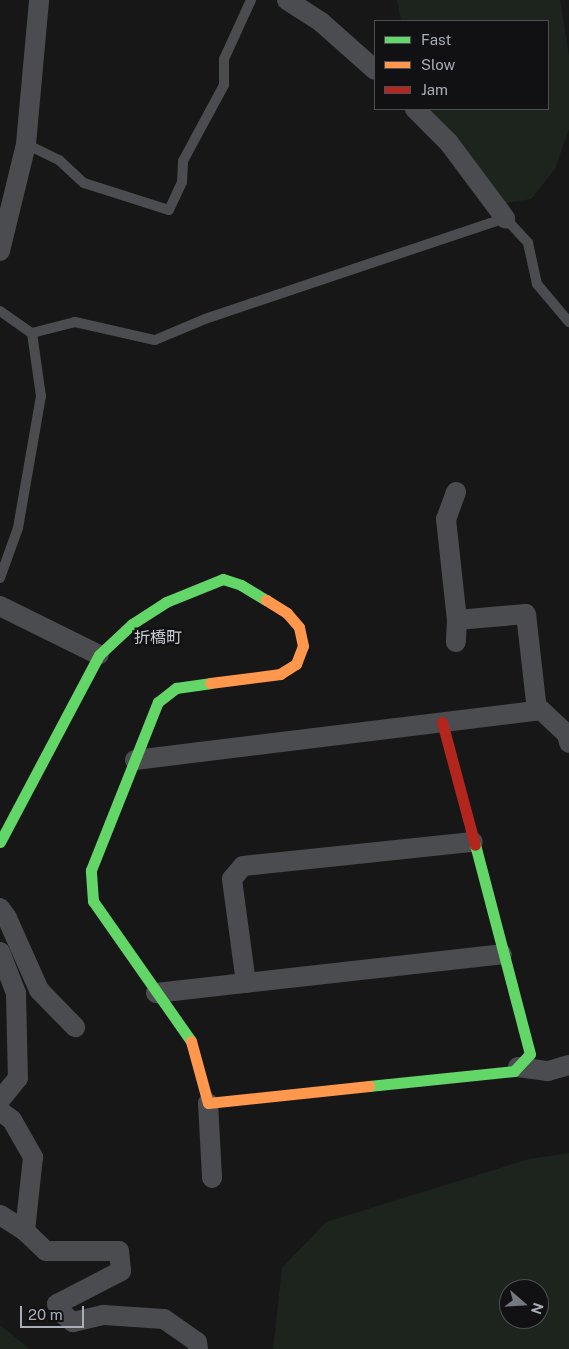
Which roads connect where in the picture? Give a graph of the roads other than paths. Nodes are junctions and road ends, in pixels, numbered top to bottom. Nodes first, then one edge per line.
1 (38, 0) edge
2 (252, 0) edge
3 (287, 0) edge
4 (374, 69) edge
5 (416, 110) edge
6 (26, 144) junction
7 (505, 218) junction
8 (0, 251) edge
9 (0, 311) edge
10 (569, 322) edge
11 (32, 333) junction
12 (456, 492) dead end
13 (0, 578) edge
14 (0, 606) edge
15 (456, 620) junction
16 (456, 642) dead end
17 (99, 655) junction
18 (537, 710) junction
19 (442, 722) junction
20 (569, 743) edge
21 (135, 760) junction
22 (0, 842) edge
23 (473, 842) junction
24 (0, 908) edge
25 (0, 952) edge
26 (502, 954) junction
27 (246, 983) junction
28 (156, 993) junction
29 (75, 1026) dead end
30 (569, 1065) edge
31 (518, 1067) junction
32 (0, 1100) edge
33 (208, 1104) junction
34 (0, 1111) edge
35 (212, 1178) dead end
36 (0, 1216) edge
37 (25, 1231) junction
38 (198, 1349) edge

1 - 6 street
2 - 6 lane
3 - 4 street
5 - 7 street
6 - 8 street
7 - 10 lane
7 - 11 lane
9 - 11 lane
11 - 13 lane
12 - 15 street
14 - 17 street
15 - 16 street
15 - 18 street
17 - 21 street
17 - 22 street
18 - 19 street
18 - 20 street
19 - 21 street
19 - 23 street
21 - 28 street
23 - 26 street
23 - 27 street
24 - 29 street
25 - 32 street
26 - 27 street
26 - 31 street
27 - 28 street
28 - 33 street
30 - 31 street
31 - 33 street
33 - 35 street
34 - 37 street
36 - 37 street
37 - 38 street

